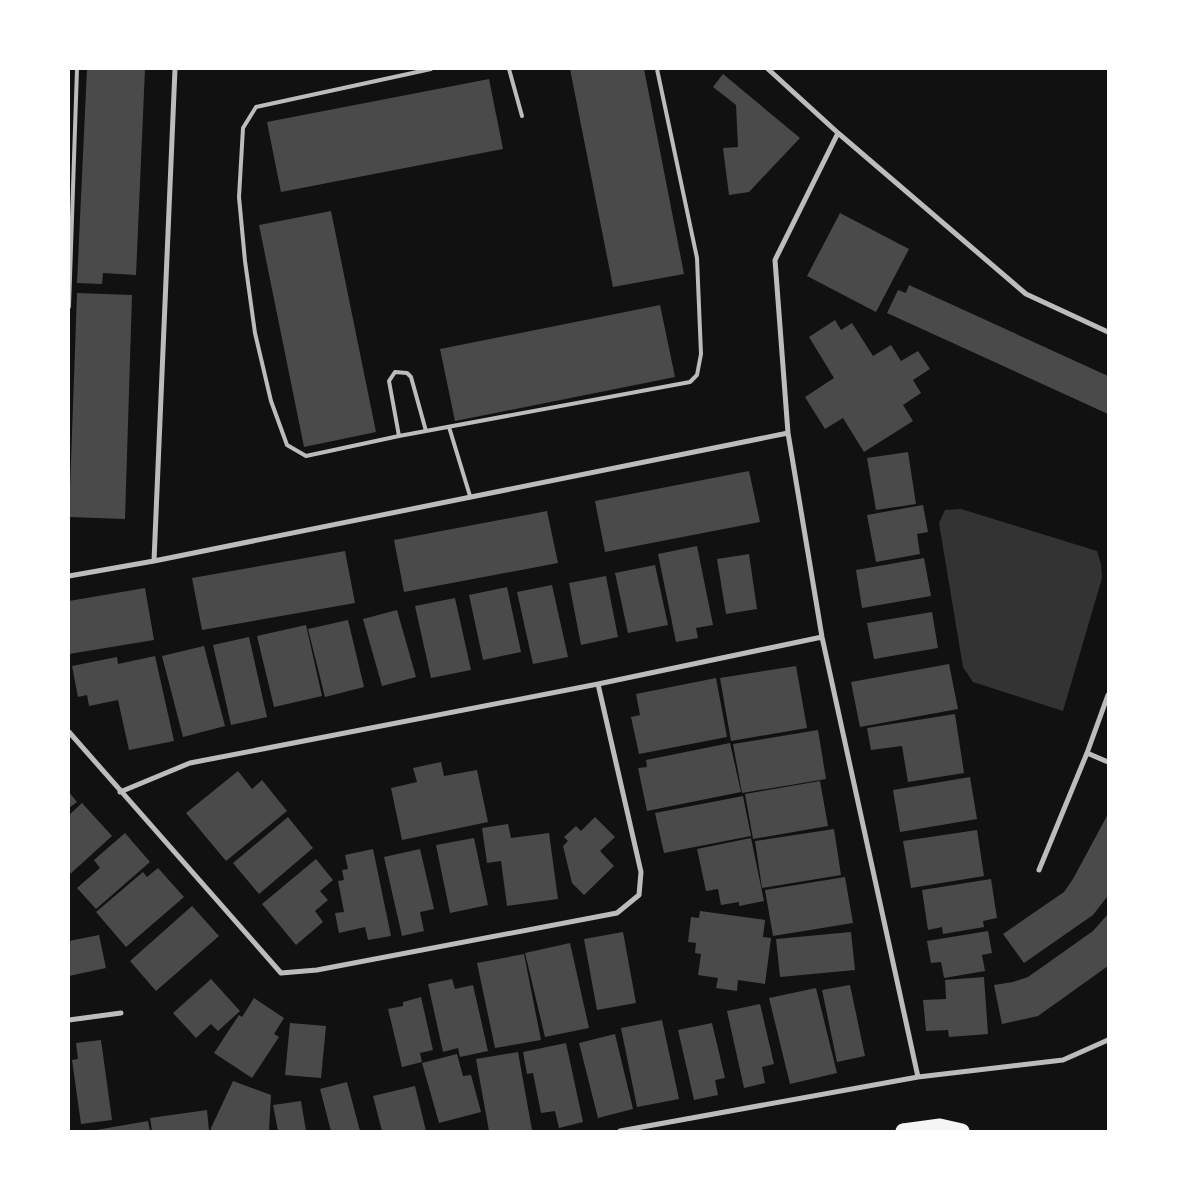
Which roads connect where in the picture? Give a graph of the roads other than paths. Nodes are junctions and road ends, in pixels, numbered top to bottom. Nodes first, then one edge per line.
1 (78, 69) edge
2 (175, 69) edge
3 (431, 69) edge
4 (509, 69) edge
5 (656, 69) edge
6 (768, 69) edge
7 (522, 116) dead end
8 (838, 133) junction
9 (69, 307) edge
10 (1108, 332) edge
11 (449, 427) junction
12 (426, 431) junction
13 (788, 433) junction
14 (399, 436) junction
15 (470, 496) junction
16 (154, 561) junction
17 (69, 576) edge
18 (822, 636) junction
19 (598, 684) junction
20 (1108, 695) edge
21 (69, 732) edge
22 (1087, 753) junction
23 (1108, 762) edge
24 (120, 792) junction
25 (1039, 870) dead end
26 (120, 1013) dead end
27 (69, 1020) edge
28 (1108, 1040) edge
29 (918, 1077) junction
30 (620, 1131) edge
31 (903, 1131) edge
32 (962, 1131) edge

1 - 9 lane
2 - 16 street
3 - 14 lane
4 - 7 lane
5 - 11 lane
6 - 8 street
8 - 10 street
8 - 13 street
11 - 12 lane
11 - 15 lane
12 - 14 lane
12 - 14 lane
13 - 15 street
13 - 18 street
15 - 16 street
16 - 17 street
18 - 19 street
18 - 29 street
19 - 24 street
19 - 24 street
20 - 22 street
21 - 24 street
22 - 23 street
22 - 25 street
26 - 27 street
28 - 29 street
29 - 30 street
31 - 32 highway

